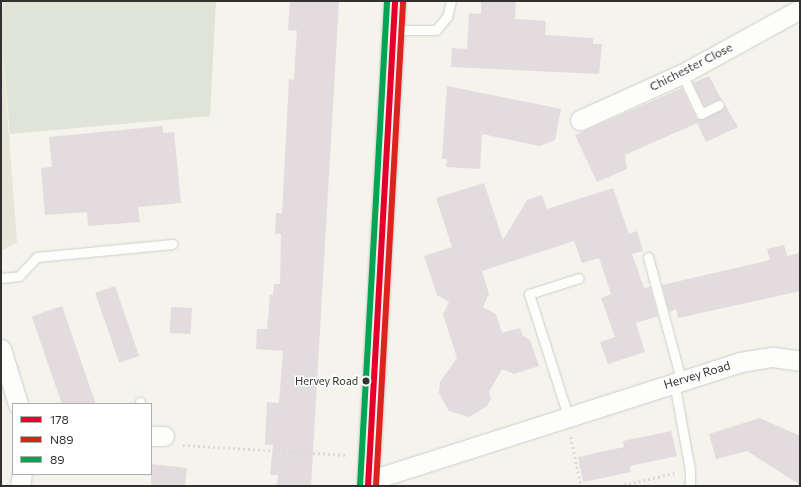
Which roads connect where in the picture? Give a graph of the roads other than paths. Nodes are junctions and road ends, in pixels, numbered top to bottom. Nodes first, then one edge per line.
1 (395, 1) edge
2 (451, 1) edge
3 (800, 9) edge
4 (393, 30) junction
5 (682, 74) junction
6 (719, 105) dead end
7 (580, 120) dead end
8 (172, 244) dead end
9 (648, 257) dead end
10 (1, 278) edge
11 (579, 278) dead end
12 (1, 349) edge
13 (800, 361) edge
14 (678, 380) junction
15 (18, 403) edge
16 (568, 416) junction
17 (22, 475) edge
18 (368, 483) edge
19 (20, 486) edge
20 (690, 486) edge

1 - 4 main road
2 - 4 lane
3 - 5 street, Chichester Close
4 - 18 main road
5 - 6 lane
5 - 7 street, Chichester Close
8 - 10 lane
9 - 14 lane
11 - 16 lane
12 - 15 street
13 - 14 street, Hervey Road
14 - 16 street, Hervey Road
14 - 20 lane
16 - 18 street, Hervey Road
17 - 19 street

